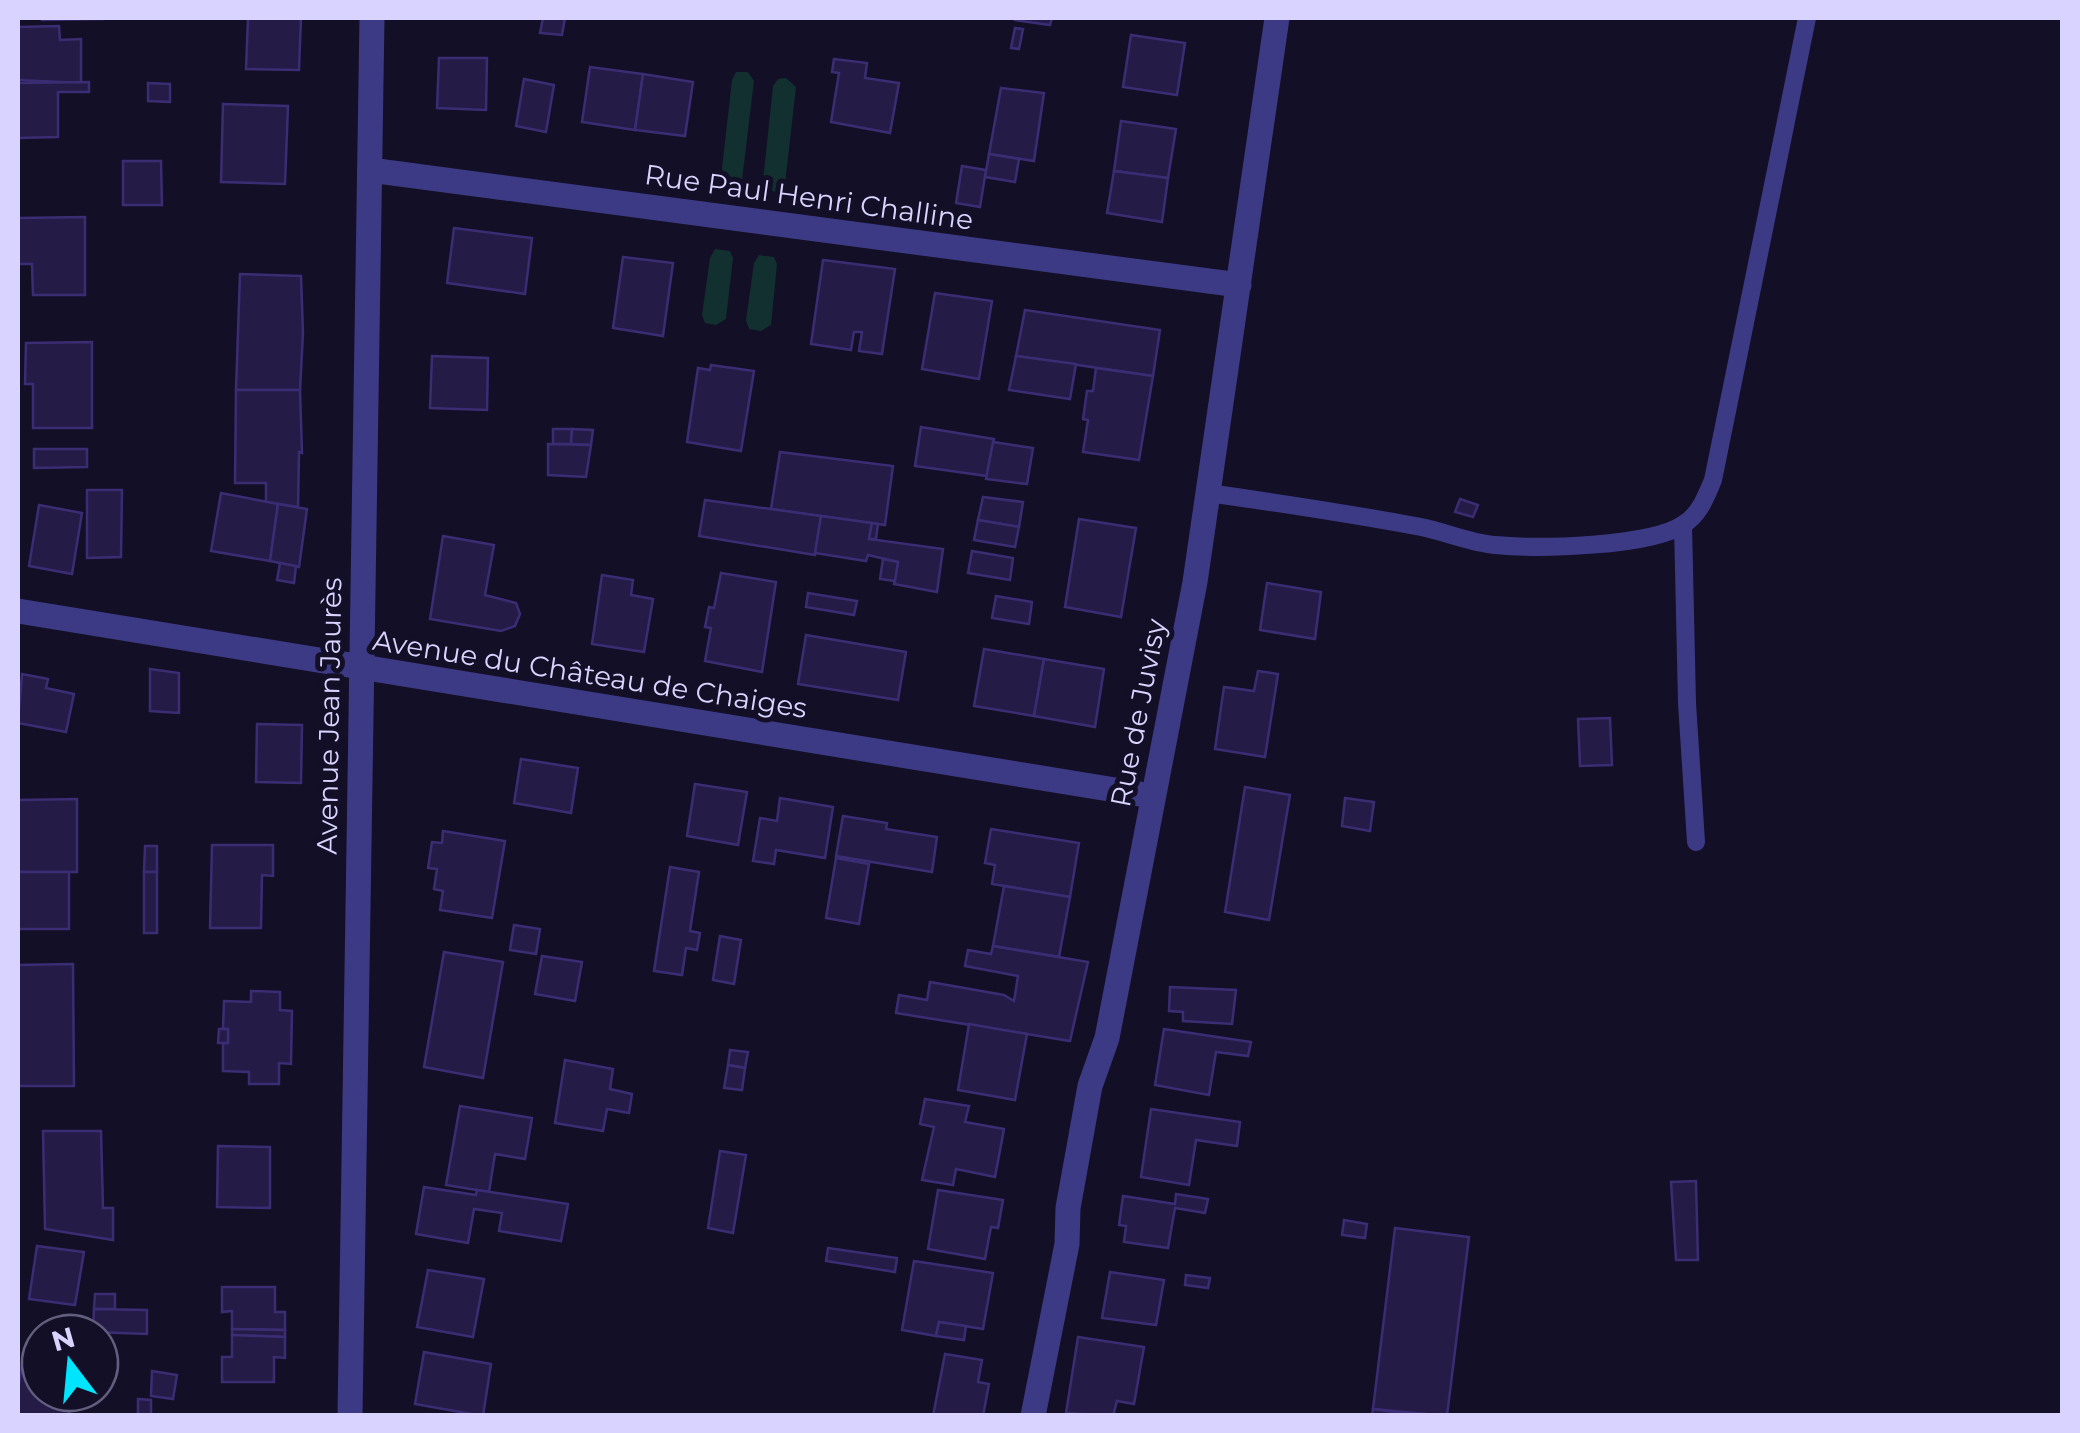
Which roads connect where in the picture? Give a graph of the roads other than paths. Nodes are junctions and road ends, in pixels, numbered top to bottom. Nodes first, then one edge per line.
1 (372, 18) edge
2 (1277, 18) edge
3 (1807, 18) edge
4 (370, 170) junction
5 (1239, 285) junction
6 (1208, 493) junction
7 (1683, 526) junction
8 (18, 611) edge
9 (360, 667) junction
10 (1152, 796) junction
11 (1696, 842) dead end
12 (350, 1416) edge
13 (1033, 1416) edge

1 - 4 street, Avenue Jean Jaurès
2 - 5 street, Rue de Juvisy
3 - 7 lane
4 - 5 street, Rue Paul Henri Challine
4 - 9 street, Avenue Jean Jaurès
5 - 6 street, Rue de Juvisy
6 - 7 lane
6 - 10 street, Rue de Juvisy
7 - 11 lane
8 - 9 street, Avenue du Château de Chaiges
9 - 10 street, Avenue du Château de Chaiges
9 - 12 street, Avenue Jean Jaurès
10 - 13 street, Rue de Juvisy

